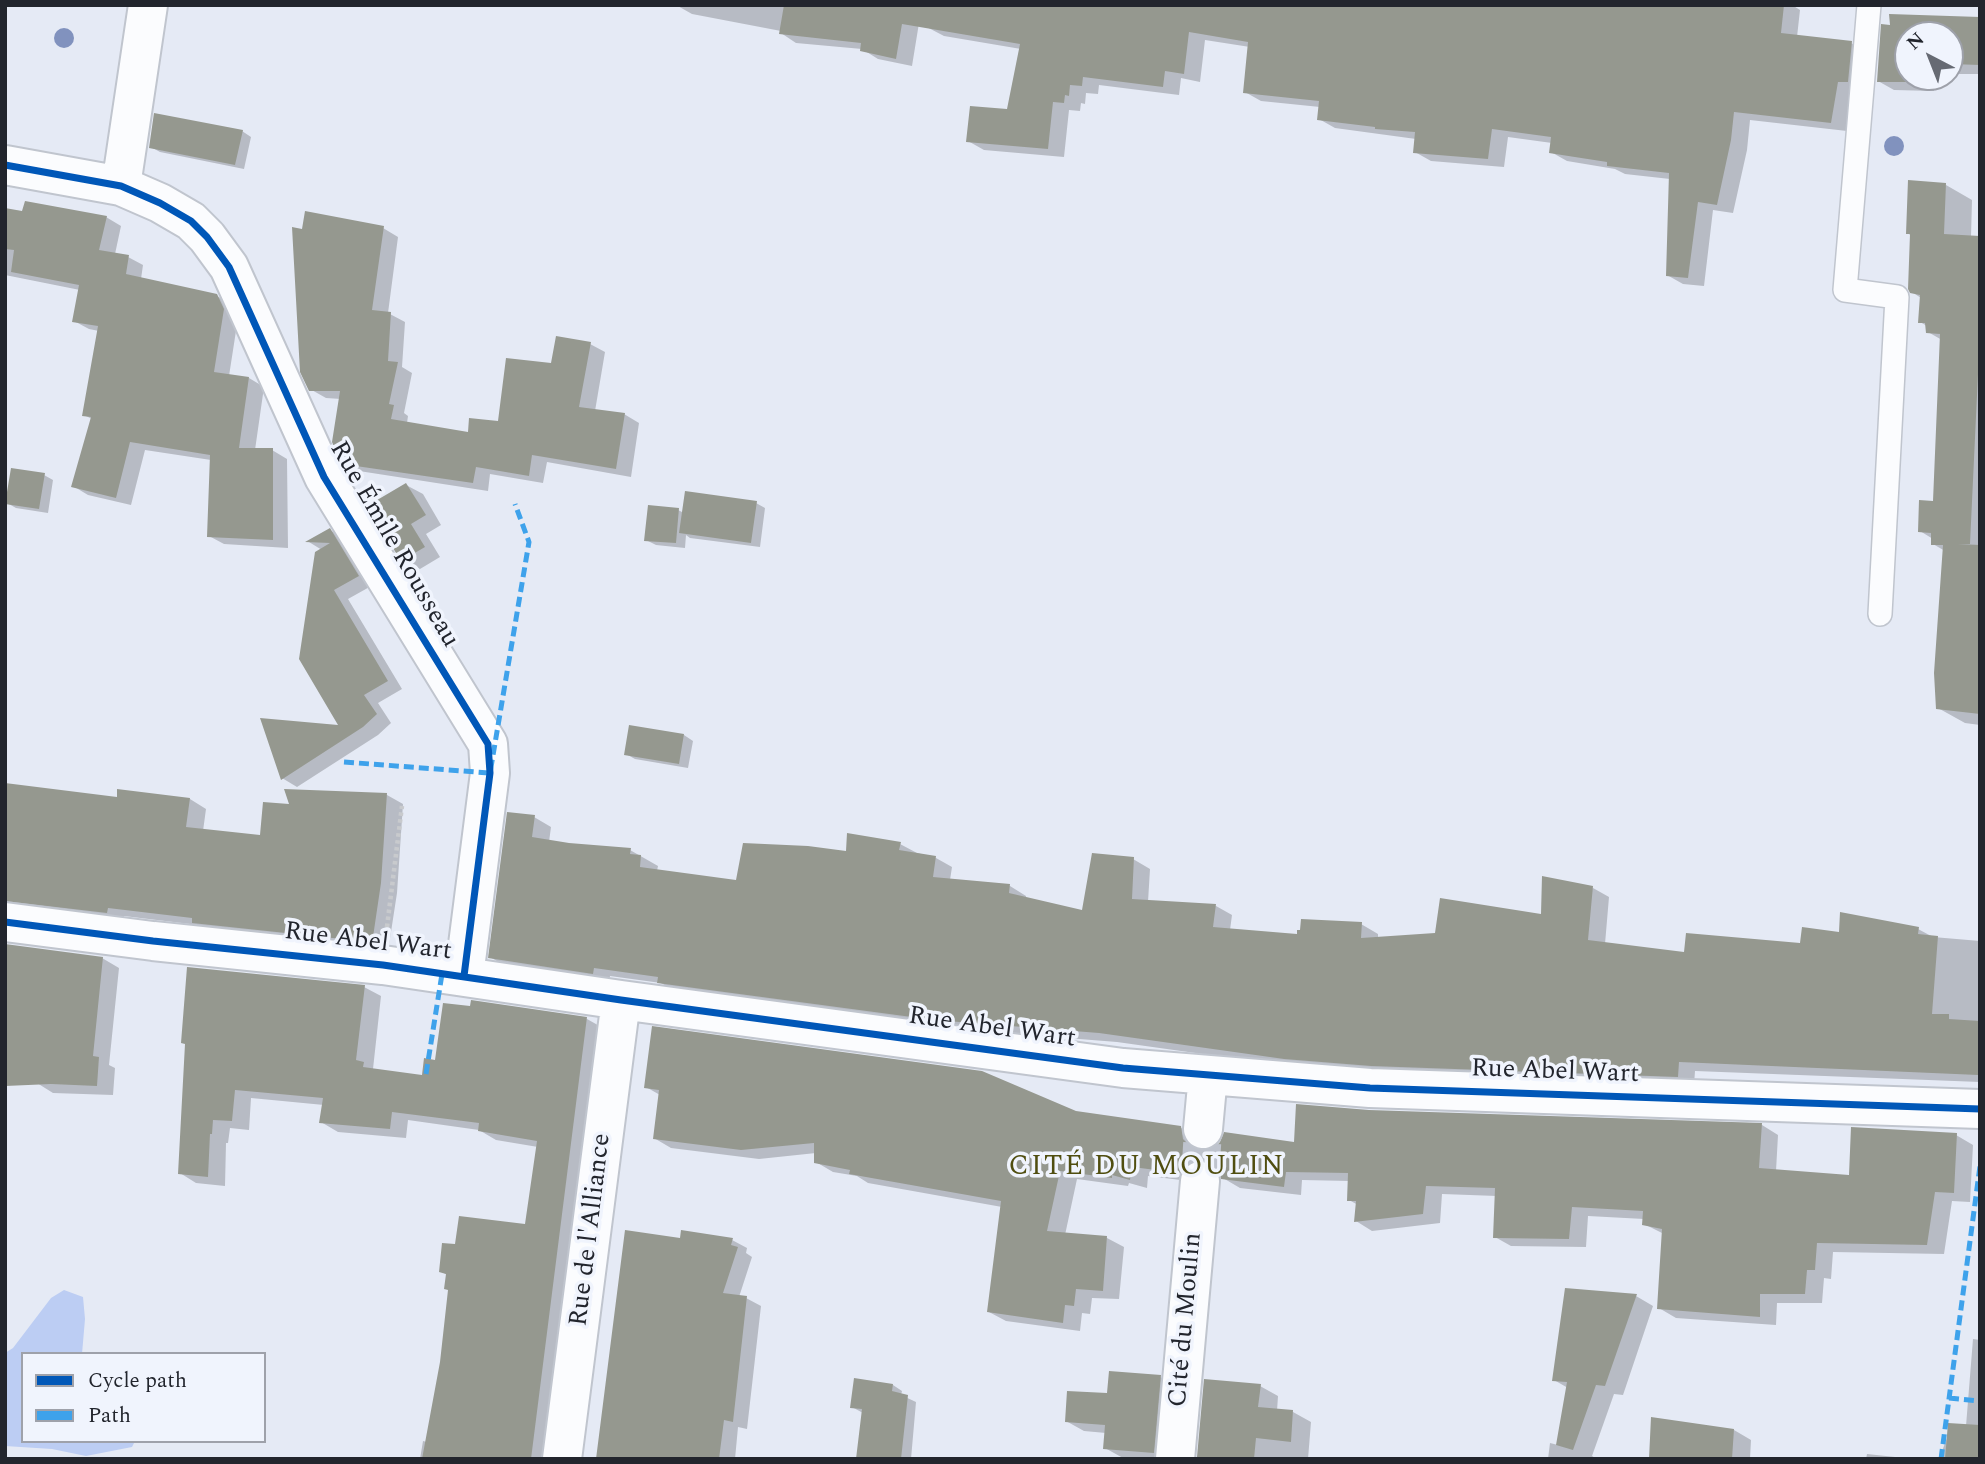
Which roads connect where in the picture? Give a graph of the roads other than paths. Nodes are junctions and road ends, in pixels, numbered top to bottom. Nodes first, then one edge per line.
1 (148, 5) edge
2 (1869, 5) edge
3 (5, 165) edge
4 (121, 186) junction
5 (1880, 614) dead end
6 (5, 922) edge
7 (464, 976) junction
8 (621, 1000) junction
9 (1208, 1075) junction
10 (1980, 1110) edge
11 (1203, 1129) tunnel mouth
12 (1200, 1181) tunnel mouth
13 (562, 1459) edge
14 (1175, 1459) edge

1 - 4 street
2 - 5 lane
3 - 4 street, Rue Émile Rousseau
4 - 7 street, Rue Émile Rousseau
6 - 7 street, Rue Abel Wart
7 - 8 street, Rue Abel Wart
8 - 9 street, Rue Abel Wart
8 - 13 street, Rue de l'Alliance
9 - 10 street, Rue Abel Wart
9 - 11 street
12 - 14 street, Cité du Moulin

